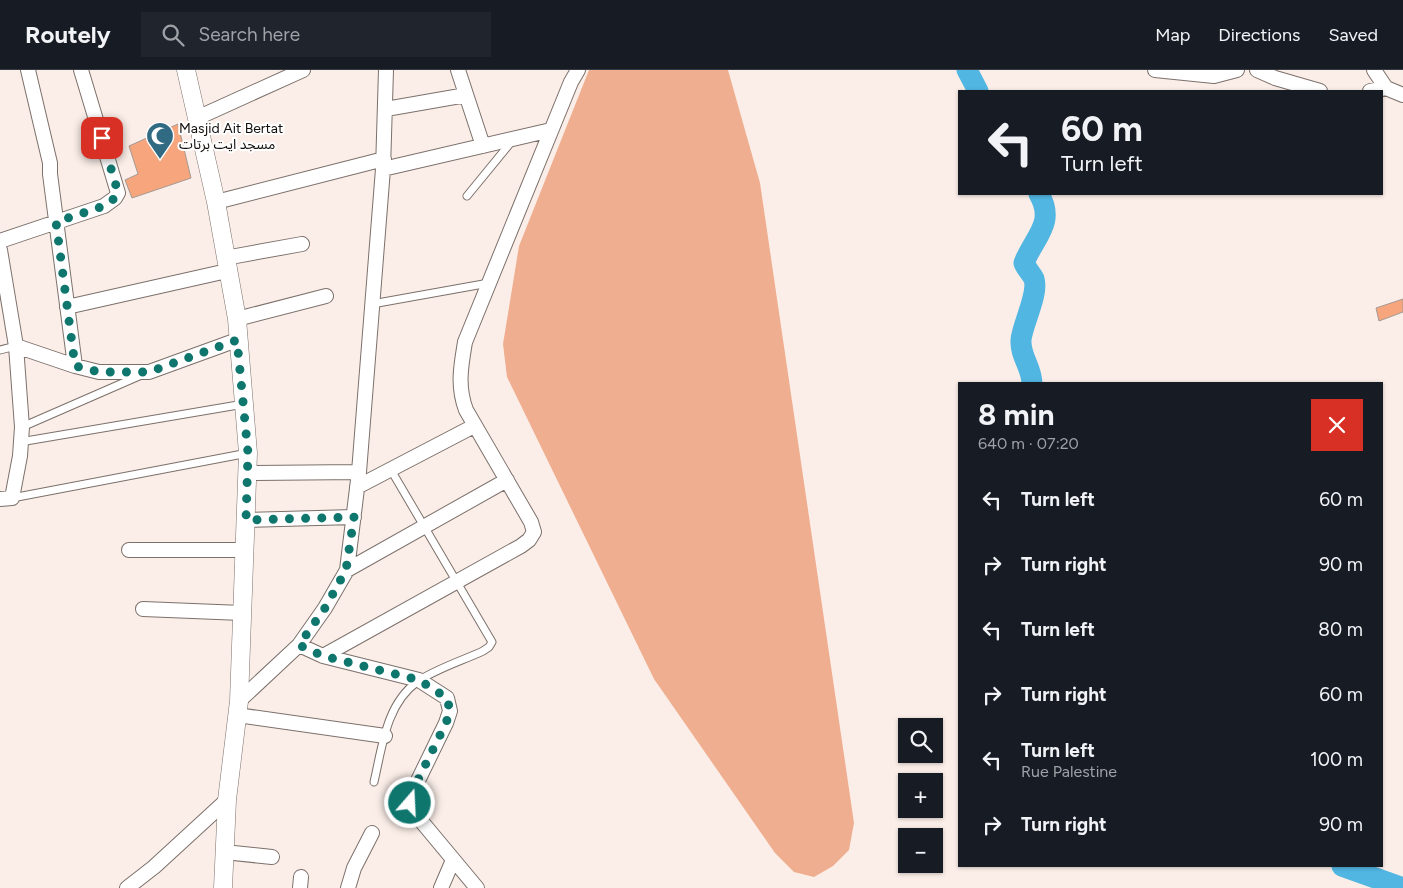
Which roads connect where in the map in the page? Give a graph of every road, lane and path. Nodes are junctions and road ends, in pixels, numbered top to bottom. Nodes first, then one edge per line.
1 (28, 70) edge
2 (82, 70) edge
3 (186, 70) edge
4 (303, 70) edge
5 (386, 70) edge
6 (458, 70) edge
7 (1155, 70) edge
8 (1237, 70) edge
9 (1257, 70) edge
10 (1374, 70) edge
11 (572, 74) edge
12 (1386, 88) junction
13 (1317, 90) edge
14 (1375, 90) edge
15 (466, 94) junction
16 (1403, 95) edge
17 (386, 109) junction
18 (197, 118) junction
19 (551, 130) junction
20 (514, 139) junction
21 (483, 146) junction
22 (383, 164) junction
23 (467, 196) dead end
24 (216, 202) junction
25 (56, 222) junction
26 (0, 241) edge
27 (302, 244) dead end
28 (0, 250) edge
29 (226, 264) junction
30 (490, 283) junction
31 (4, 295) edge
32 (326, 296) dead end
33 (372, 304) junction
34 (68, 306) junction
35 (237, 319) junction
36 (6, 325) edge
37 (237, 340) junction
38 (16, 346) junction
39 (0, 350) edge
40 (75, 366) junction
41 (149, 372) junction
42 (244, 404) junction
43 (474, 426) junction
44 (22, 428) junction
45 (20, 442) junction
46 (248, 453) junction
47 (391, 470) junction
48 (359, 472) junction
49 (248, 474) junction
50 (507, 480) junction
51 (357, 487) junction
52 (6, 499) edge
53 (354, 517) junction
54 (246, 520) junction
55 (424, 526) junction
56 (128, 550) dead end
57 (245, 550) junction
58 (346, 570) junction
59 (456, 582) junction
60 (143, 609) dead end
61 (242, 613) junction
62 (299, 645) junction
63 (323, 656) junction
64 (419, 680) junction
65 (238, 708) junction
66 (385, 736) junction
67 (374, 782) dead end
68 (227, 800) junction
69 (372, 833) dead end
70 (224, 852) junction
71 (272, 857) dead end
72 (453, 860) junction
73 (127, 888) edge
74 (223, 888) edge
75 (348, 888) edge
76 (441, 888) edge
77 (477, 888) edge

1 - 25 street
2 - 25 street
3 - 18 street
4 - 18 street
5 - 17 street
6 - 15 street
7 - 8 street
9 - 13 street
10 - 12 street
11 - 19 street
12 - 14 street
12 - 16 street
15 - 17 street
15 - 21 street
17 - 22 street
18 - 24 street
19 - 20 street
19 - 30 street
20 - 21 street
20 - 23 lane
21 - 22 street
22 - 24 street
22 - 33 street
24 - 29 street
25 - 26 street
25 - 34 street
27 - 29 street
28 - 31 street
29 - 34 street
29 - 35 street
30 - 33 lane
30 - 43 street
31 - 36 street
32 - 35 street
33 - 48 street
34 - 40 street
35 - 37 street
36 - 38 street
37 - 41 street
37 - 42 street
38 - 39 lane
38 - 40 street
38 - 44 street
40 - 41 street
41 - 44 lane
42 - 45 lane
42 - 46 street
43 - 47 street
43 - 50 street
44 - 45 street
45 - 52 street
46 - 49 street
46 - 52 lane
47 - 51 street
47 - 55 lane
48 - 49 street
48 - 51 street
49 - 54 street
50 - 55 street
50 - 59 street
51 - 53 street
53 - 54 street
53 - 58 street
54 - 57 street
55 - 58 street
55 - 59 lane
56 - 57 street
57 - 61 street
58 - 62 street
59 - 63 street
59 - 64 lane
60 - 61 street
61 - 65 street
62 - 63 street
62 - 65 street
63 - 64 street
64 - 66 lane
64 - 72 street
65 - 66 street
65 - 68 street
66 - 67 lane
68 - 70 street
68 - 73 street
69 - 75 street
70 - 71 street
70 - 74 street
72 - 76 street
72 - 77 street

